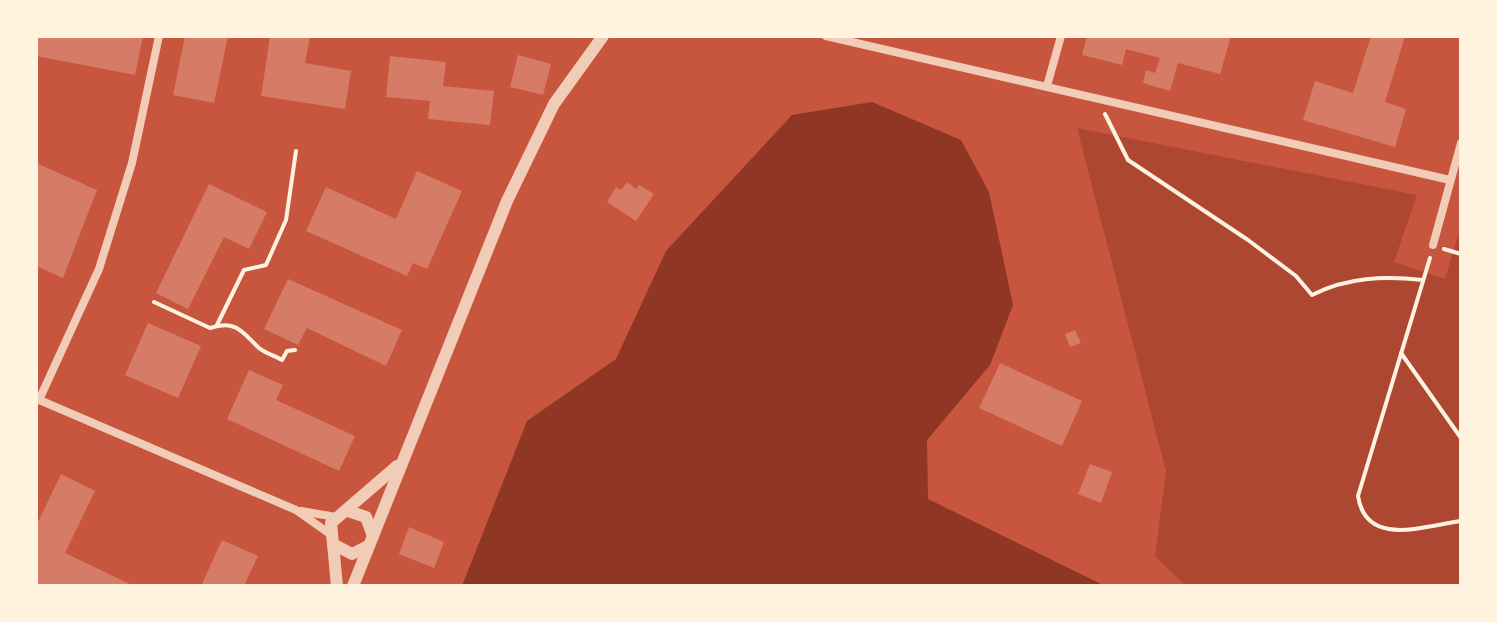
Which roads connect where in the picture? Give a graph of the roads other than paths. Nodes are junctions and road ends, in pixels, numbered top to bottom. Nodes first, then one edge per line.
1 (159, 36) edge
2 (603, 36) edge
3 (826, 36) edge
4 (1061, 36) edge
5 (1047, 86) junction
6 (1461, 143) edge
7 (1450, 180) junction
8 (1433, 245) road end
9 (37, 399) edge
10 (399, 463) junction
11 (296, 510) junction
12 (342, 514) junction
13 (331, 539) junction
14 (371, 540) junction
15 (337, 586) edge
16 (353, 586) edge

1 - 9 street
2 - 10 street
3 - 5 street
4 - 5 street
5 - 7 street
6 - 7 street
7 - 8 street
9 - 11 street
10 - 12 street
10 - 14 street
11 - 12 street
11 - 13 street
12 - 13 street
12 - 14 street
13 - 14 street
13 - 15 street
14 - 16 street

